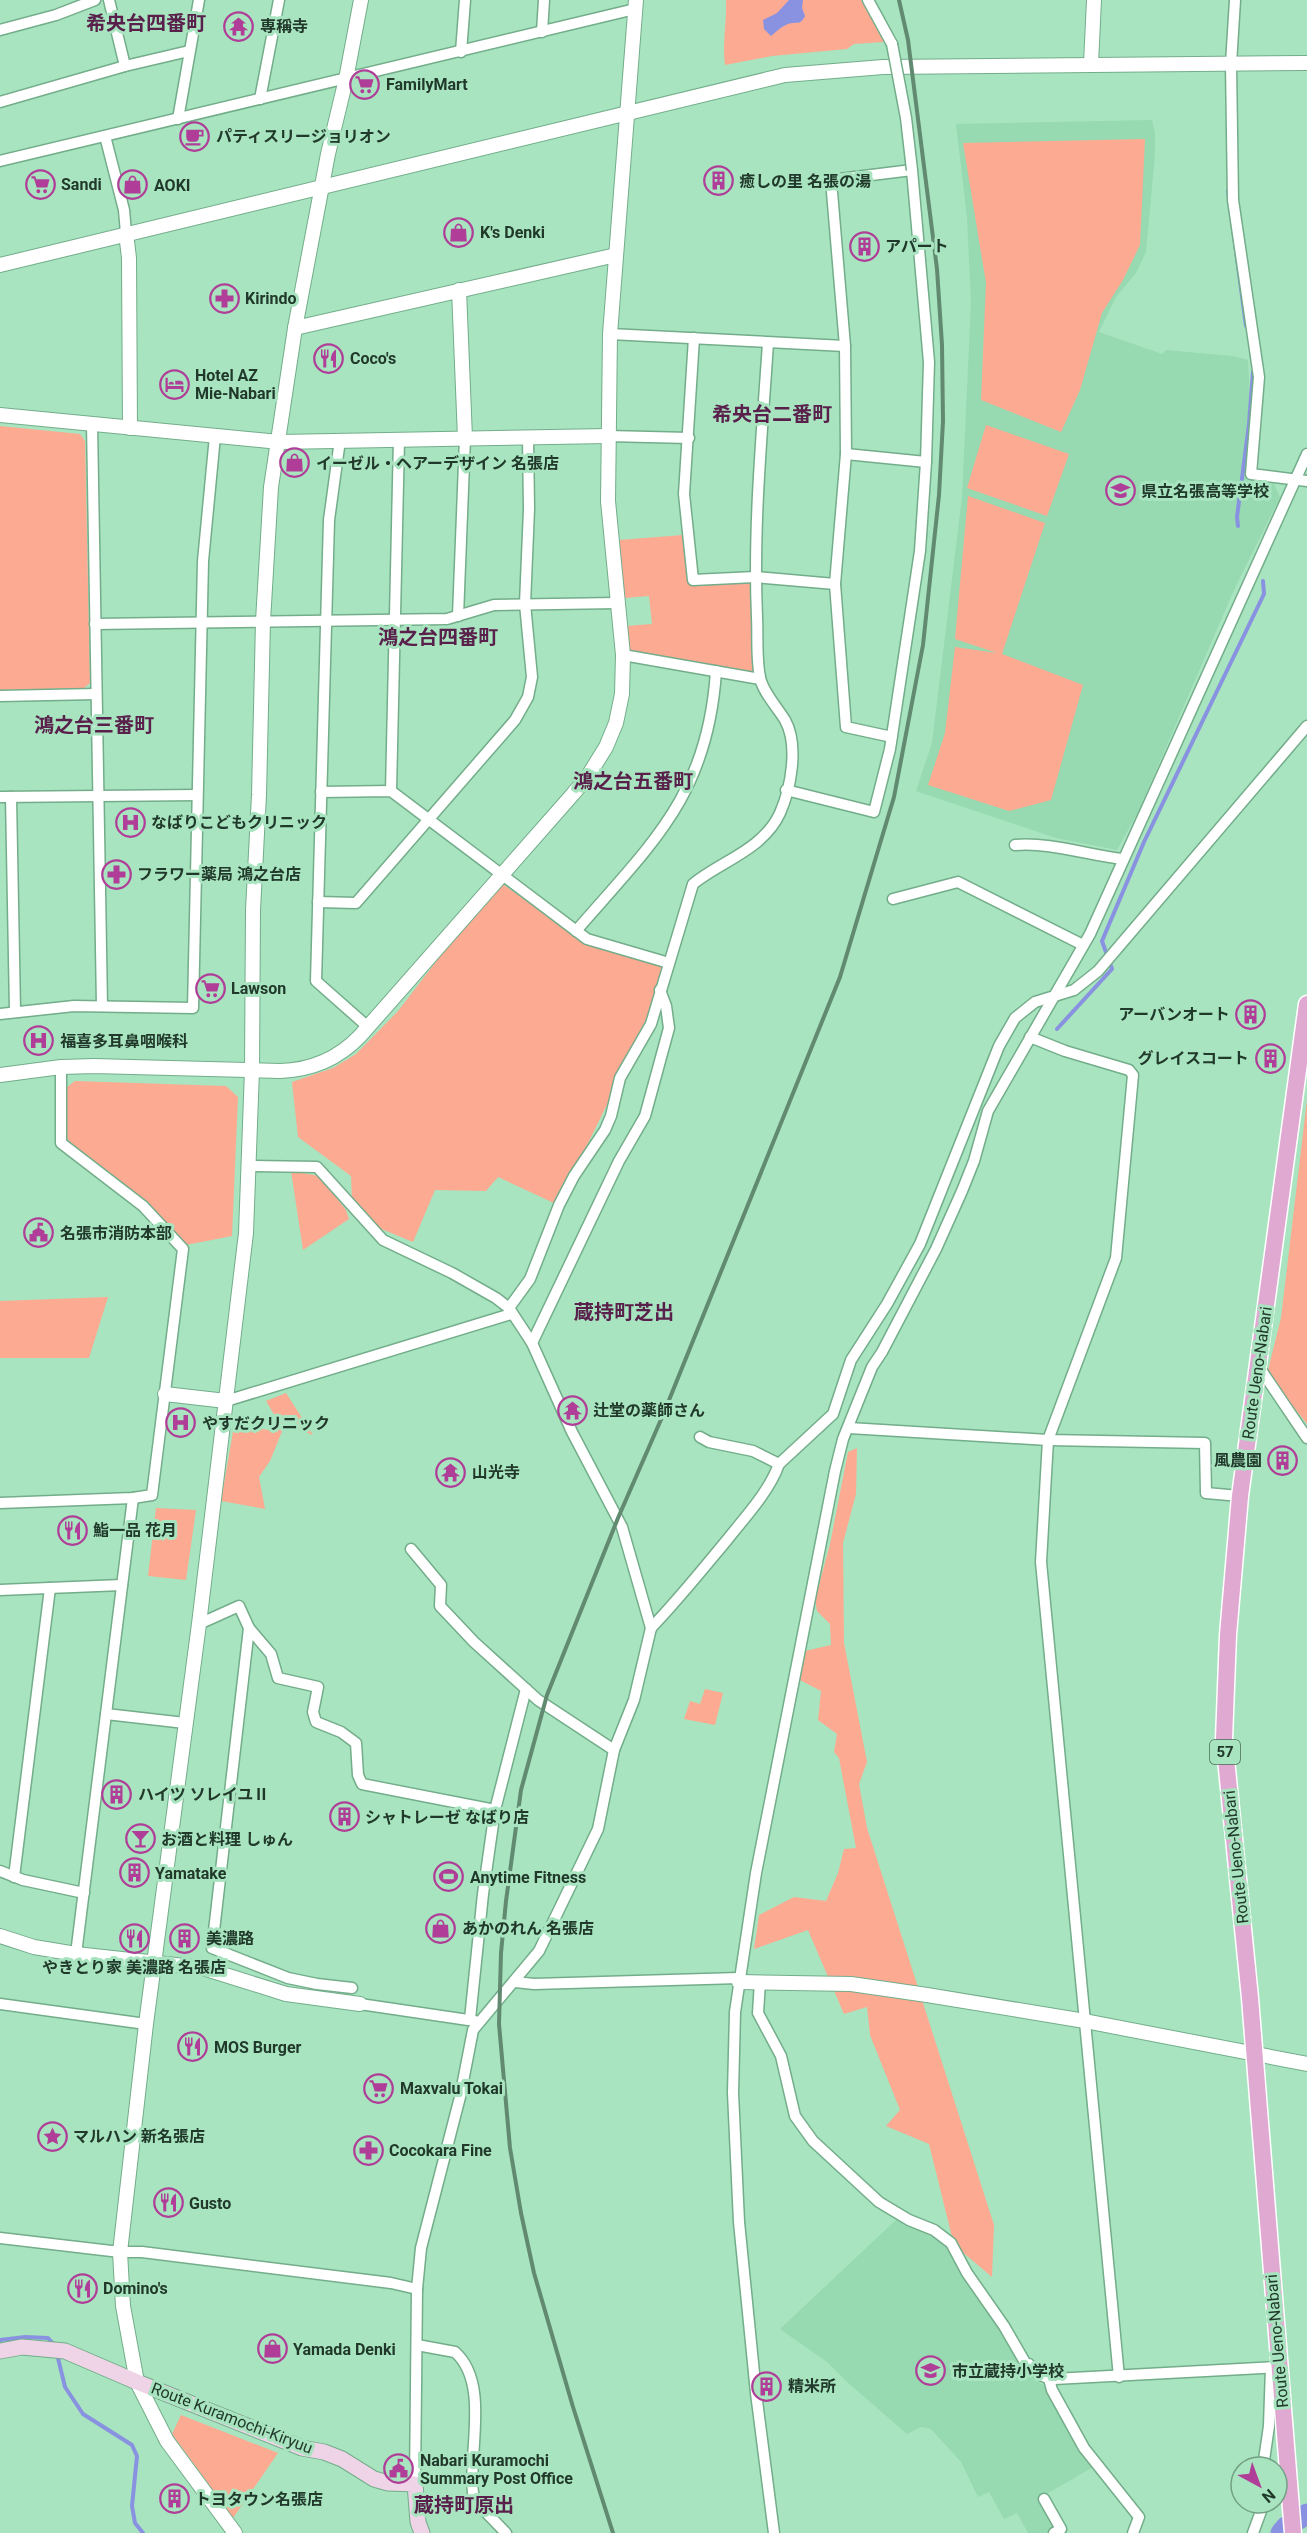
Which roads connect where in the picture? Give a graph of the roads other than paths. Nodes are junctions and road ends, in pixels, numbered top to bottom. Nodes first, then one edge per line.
1 (95, 0) edge
2 (109, 0) edge
3 (199, 0) edge
4 (279, 0) edge
5 (361, 0) edge
6 (465, 0) edge
7 (544, 0) edge
8 (868, 0) edge
9 (1094, 0) edge
10 (1235, 0) edge
11 (635, 5) edge
12 (0, 30) edge
13 (542, 32) junction
14 (189, 51) junction
15 (461, 52) junction
16 (1307, 63) edge
17 (1091, 64) junction
18 (1231, 64) junction
19 (125, 66) junction
20 (346, 78) junction
21 (260, 99) junction
22 (0, 102) edge
23 (626, 112) junction
24 (178, 119) junction
25 (105, 136) junction
26 (0, 160) edge
27 (912, 170) junction
28 (322, 188) junction
29 (126, 233) junction
30 (616, 255) junction
31 (0, 265) edge
32 (459, 290) junction
33 (295, 328) junction
34 (610, 334) junction
35 (694, 338) junction
36 (768, 344) junction
37 (845, 346) junction
38 (0, 415) edge
39 (92, 423) junction
40 (130, 428) junction
41 (215, 436) junction
42 (608, 436) junction
43 (465, 438) junction
44 (528, 438) junction
45 (689, 438) junction
46 (399, 439) junction
47 (339, 440) junction
48 (279, 442) junction
49 (846, 454) junction
50 (1307, 454) edge
51 (926, 462) junction
52 (1295, 480) junction
53 (1307, 482) edge
54 (755, 577) junction
55 (835, 584) junction
56 (617, 603) junction
57 (525, 604) junction
58 (458, 616) junction
59 (395, 619) junction
60 (324, 620) junction
61 (263, 621) junction
62 (203, 622) junction
63 (95, 624) junction
64 (623, 656) junction
65 (716, 671) junction
66 (760, 678) junction
67 (96, 694) junction
68 (0, 696) edge
69 (1307, 726) edge
70 (892, 737) junction
71 (786, 790) junction
72 (391, 791) junction
73 (321, 792) junction
74 (197, 795) junction
75 (98, 796) junction
76 (5, 797) edge
77 (428, 820) junction
78 (1015, 845) dead end
79 (1123, 859) junction
80 (500, 875) junction
81 (893, 899) dead end
82 (318, 902) junction
83 (576, 931) junction
84 (1083, 945) junction
85 (669, 963) junction
86 (660, 990) junction
87 (1057, 994) junction
88 (1307, 1004) edge
89 (102, 1006) junction
90 (15, 1011) junction
91 (0, 1014) edge
92 (368, 1027) junction
93 (1030, 1037) junction
94 (61, 1067) junction
95 (252, 1070) junction
96 (0, 1075) edge
97 (249, 1166) junction
98 (510, 1311) junction
99 (532, 1343) junction
100 (1257, 1364) junction
101 (165, 1394) junction
102 (226, 1401) junction
103 (849, 1428) junction
104 (700, 1437) dead end
105 (1307, 1438) edge
106 (1048, 1440) junction
107 (779, 1464) junction
108 (1240, 1496) junction
109 (133, 1498) junction
110 (0, 1503) edge
111 (411, 1549) dead end
112 (122, 1586) junction
113 (50, 1588) junction
114 (0, 1590) edge
115 (199, 1624) junction
116 (249, 1628) junction
117 (651, 1628) junction
118 (526, 1689) junction
119 (106, 1714) junction
120 (185, 1723) junction
121 (614, 1750) junction
122 (495, 1810) junction
123 (0, 1871) edge
124 (14, 1876) junction
125 (84, 1893) junction
126 (0, 1936) edge
127 (76, 1954) junction
128 (155, 1962) junction
129 (739, 1980) junction
130 (514, 1982) junction
131 (760, 1982) junction
132 (352, 1988) dead end
133 (0, 2004) edge
134 (360, 2004) joint
135 (474, 2020) junction
136 (1085, 2021) junction
137 (146, 2024) junction
138 (1254, 2054) junction
139 (1307, 2064) edge
140 (0, 2238) edge
141 (120, 2252) junction
142 (417, 2289) junction
143 (417, 2345) junction
144 (0, 2351) edge
145 (1275, 2367) junction
146 (1119, 2377) junction
147 (1049, 2379) junction
148 (137, 2382) junction
149 (1265, 2455) edge
150 (415, 2484) junction
151 (1044, 2499) dead end
152 (1260, 2515) edge
153 (235, 2533) edge
154 (422, 2533) edge
155 (506, 2533) edge
156 (774, 2533) edge
157 (1054, 2533) edge
158 (1133, 2533) edge
159 (1253, 2533) edge
160 (1293, 2533) edge

1 - 12 street
2 - 19 street
3 - 14 street
4 - 21 street
5 - 20 street
6 - 15 street
7 - 13 street
8 - 27 street, bridge
9 - 17 street
10 - 18 street
11 - 13 street
11 - 23 street
13 - 15 street
14 - 19 street
14 - 24 street
15 - 20 street
16 - 18 street
17 - 18 street
17 - 23 street
18 - 52 street
19 - 22 street
20 - 21 street
20 - 28 street
21 - 24 street
23 - 28 street
23 - 30 street
24 - 25 street
25 - 26 street
25 - 29 street
27 - 37 street
27 - 51 street
28 - 29 street
28 - 33 street
29 - 31 street
29 - 40 street
30 - 32 street
30 - 34 street
32 - 33 street
32 - 43 street
33 - 48 street
34 - 35 street
34 - 42 street
35 - 36 street
35 - 45 street
36 - 37 street
36 - 54 street
37 - 49 street
38 - 39 street
39 - 40 street
39 - 63 street
40 - 41 street
41 - 48 street
41 - 62 street
42 - 44 street
42 - 45 street
42 - 56 street
43 - 44 street
43 - 46 street
43 - 58 street
44 - 57 street
45 - 54 street
46 - 47 street
46 - 59 street
47 - 48 street
47 - 60 street
48 - 61 street
49 - 51 street
49 - 55 street
50 - 52 street
51 - 70 street
52 - 53 street
52 - 79 street
54 - 55 street
54 - 66 street
55 - 70 street
56 - 57 street
56 - 64 street
57 - 58 street
57 - 77 street
58 - 59 street
59 - 60 street
59 - 72 street
60 - 61 street
60 - 73 street
61 - 62 street
61 - 95 street
62 - 63 street
62 - 74 street
63 - 67 street
64 - 65 street
64 - 80 street
65 - 66 street
65 - 83 street
66 - 71 street
67 - 68 street
67 - 75 street
69 - 87 street
70 - 71 street
71 - 85 street
72 - 73 street
72 - 77 street
73 - 82 street
74 - 75 street
74 - 89 street
75 - 76 street
75 - 89 street
76 - 90 street
77 - 80 street
77 - 82 street
78 - 79 street
79 - 84 street
80 - 83 street
80 - 92 street
81 - 84 street
82 - 92 street
83 - 85 street
84 - 87 street
85 - 86 street
86 - 98 street
86 - 99 street
87 - 93 street
87 - 107 street
88 - 100 main road, Route Ueno-Nabari / 57
89 - 90 street
90 - 91 street
92 - 95 street
93 - 103 street
93 - 106 street
94 - 95 street
94 - 96 street
94 - 101 street
95 - 97 street
97 - 98 street
97 - 102 street
98 - 99 street
98 - 102 street
99 - 117 street
100 - 105 street
100 - 108 main road, Route Ueno-Nabari / 57
101 - 102 street
101 - 109 street
102 - 115 street
103 - 106 street
103 - 129 street
104 - 107 street
106 - 108 street
106 - 136 street
107 - 117 street
108 - 138 main road, Route Ueno-Nabari / 57
109 - 110 street
109 - 112 street
111 - 118 street
112 - 113 street
112 - 119 street
113 - 114 street
113 - 124 street
115 - 116 street
115 - 120 street
116 - 122 street
116 - 132 street
117 - 121 street
118 - 121 street
118 - 122 street
119 - 120 street
119 - 125 street
120 - 128 street
121 - 130 street
122 - 135 street
123 - 124 street
124 - 125 street
125 - 127 street
126 - 127 street
127 - 128 street
128 - 134 street
128 - 137 street
129 - 130 street
129 - 131 street
129 - 156 street
130 - 135 street
131 - 136 street
131 - 147 street
133 - 137 street
134 - 135 street
135 - 142 street
136 - 138 street
136 - 146 street
137 - 141 street
138 - 139 street
138 - 145 main road, Route Ueno-Nabari / 57
140 - 141 street
141 - 142 street
141 - 148 street
142 - 143 street
143 - 150 street
143 - 155 street
144 - 148 main road, Route Kuramochi-Kiryuu
145 - 146 street
145 - 149 street
145 - 160 main road, Route Ueno-Nabari / 57
146 - 147 street
147 - 158 street
148 - 150 main road, Route Kuramochi-Kiryuu
148 - 153 street
150 - 154 main road
151 - 157 street
152 - 159 street

